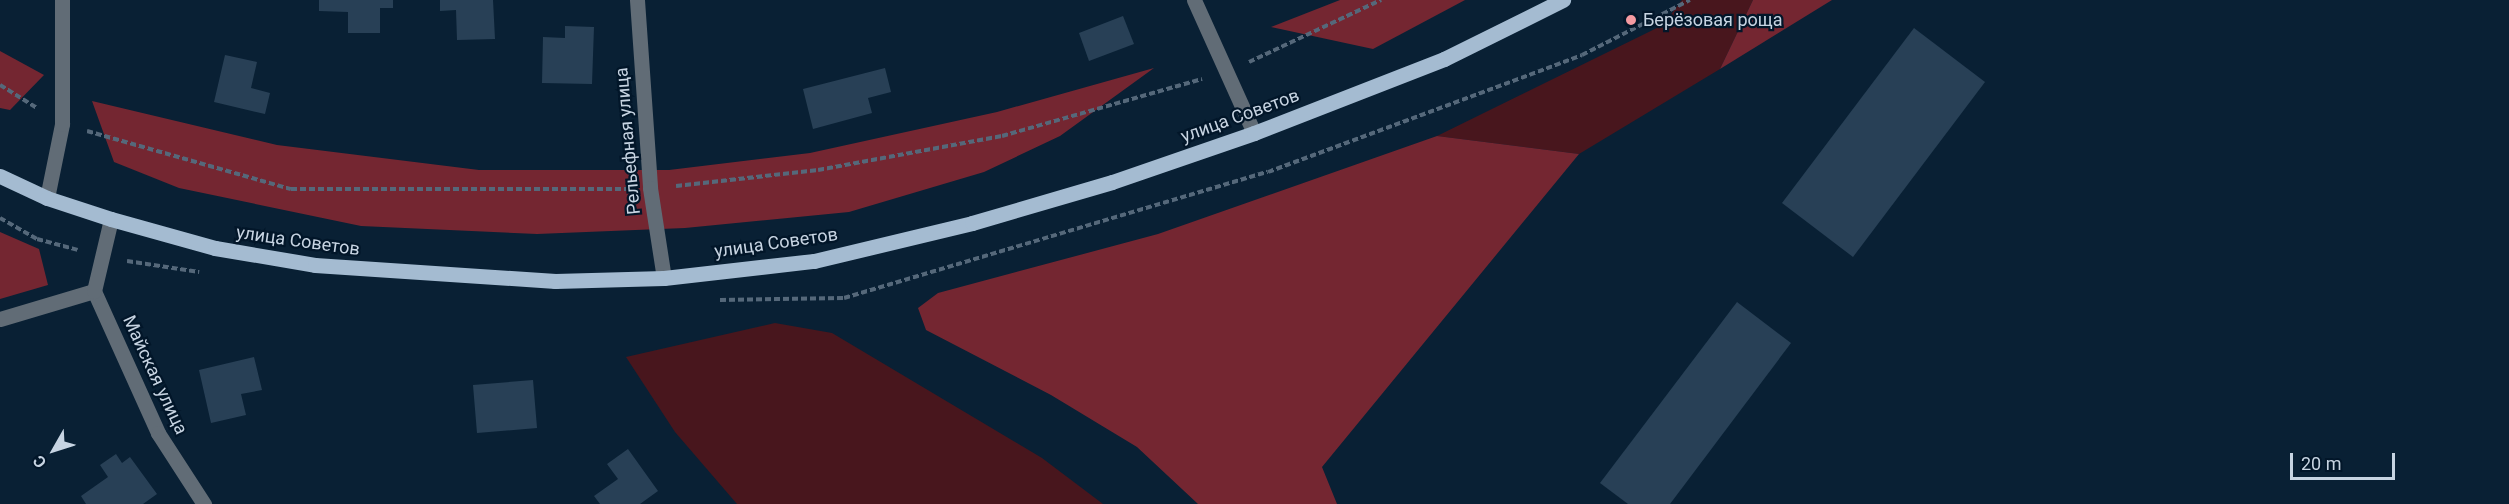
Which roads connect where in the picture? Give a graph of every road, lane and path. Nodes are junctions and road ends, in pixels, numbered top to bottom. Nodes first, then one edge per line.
1 (62, 0) edge
2 (637, 0) edge
3 (1194, 0) edge
4 (1381, 0) edge
5 (1563, 0) edge
6 (1690, 0) edge
7 (1227, 72) junction
8 (0, 85) edge
9 (62, 124) junction
10 (1254, 133) junction
11 (0, 176) edge
12 (650, 188) junction
13 (47, 198) junction
14 (111, 219) junction
15 (664, 278) junction
16 (94, 291) junction
17 (844, 297) dead end
18 (0, 319) edge
19 (204, 504) edge

1 - 9 street
2 - 12 street, Рельефная улица
3 - 7 street
4 - 7 path
5 - 10 main road, улица Советов
6 - 17 path
7 - 10 street
7 - 12 path
8 - 9 path
9 - 12 path
9 - 13 street
10 - 15 main road, улица Советов
11 - 13 main road, улица Советов
12 - 15 street, Рельефная улица
13 - 14 main road, улица Советов
14 - 15 main road, улица Советов
14 - 16 street
16 - 18 street
16 - 19 street, Майская улица

